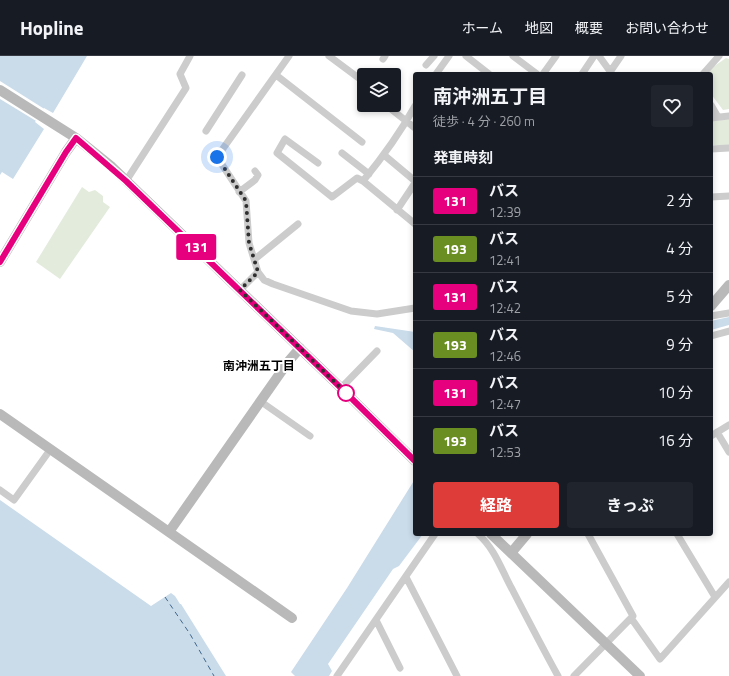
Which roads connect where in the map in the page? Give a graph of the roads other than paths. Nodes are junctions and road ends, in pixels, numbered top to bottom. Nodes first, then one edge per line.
1 (190, 56) edge
2 (289, 56) edge
3 (329, 56) edge
4 (434, 56) edge
5 (449, 56) edge
6 (466, 56) edge
7 (513, 56) edge
8 (556, 56) edge
9 (594, 56) edge
10 (599, 56) edge
11 (622, 56) edge
12 (719, 56) edge
13 (426, 64) dead end
14 (437, 72) edge
15 (486, 72) edge
16 (534, 72) edge
17 (544, 72) edge
18 (583, 72) edge
19 (610, 72) edge
20 (612, 72) edge
21 (705, 72) edge
22 (242, 75) dead end
23 (276, 75) junction
24 (357, 77) edge
25 (0, 90) edge
26 (413, 109) edge
27 (395, 112) edge
28 (729, 116) edge
29 (715, 117) edge
30 (406, 121) junction
31 (413, 126) edge
32 (206, 131) dead end
33 (76, 138) junction
34 (362, 142) dead end
35 (713, 149) edge
36 (729, 149) edge
37 (342, 153) dead end
38 (384, 155) junction
39 (318, 163) dead end
40 (255, 171) dead end
41 (369, 174) junction
42 (413, 180) edge
43 (126, 181) junction
44 (363, 181) junction
45 (413, 185) edge
46 (239, 192) junction
47 (729, 196) edge
48 (713, 197) edge
49 (396, 210) junction
50 (413, 223) edge
51 (298, 224) dead end
52 (255, 259) junction
53 (0, 262) edge
54 (258, 272) junction
55 (729, 285) edge
56 (240, 290) junction
57 (713, 304) edge
58 (413, 308) edge
59 (729, 313) edge
60 (713, 316) edge
61 (729, 331) edge
62 (713, 335) edge
63 (300, 348) junction
64 (377, 351) dead end
65 (341, 388) junction
66 (260, 401) junction
67 (0, 414) edge
68 (729, 425) edge
69 (714, 434) edge
70 (310, 436) dead end
71 (50, 450) junction
72 (729, 452) edge
73 (413, 459) edge
74 (0, 490) edge
75 (169, 532) junction
76 (435, 536) edge
77 (480, 536) edge
78 (493, 536) edge
79 (525, 536) edge
80 (589, 536) edge
81 (679, 536) edge
82 (511, 553) junction
83 (406, 577) junction
84 (729, 582) edge
85 (715, 597) junction
86 (292, 618) dead end
87 (631, 618) junction
88 (376, 620) junction
89 (606, 644) junction
90 (400, 668) dead end
91 (337, 676) edge
92 (457, 676) edge
93 (558, 676) edge
94 (574, 676) edge
95 (640, 676) edge

1 - 43 street
2 - 23 street
3 - 24 street
4 - 13 street
5 - 14 street
6 - 15 street
7 - 16 street
8 - 17 street
9 - 18 street
10 - 19 street
11 - 20 street
12 - 21 street
22 - 32 street
23 - 34 street
23 - 46 street
25 - 33 street
26 - 30 street
27 - 30 street
28 - 29 street
30 - 31 street
30 - 38 street
33 - 43 street
33 - 53 street
35 - 36 street
37 - 41 street
38 - 41 street
38 - 42 street
39 - 44 street
40 - 46 street
41 - 44 street
43 - 56 street
44 - 49 street
45 - 49 street
46 - 52 street
47 - 48 street
49 - 50 street
51 - 52 street
52 - 54 street
54 - 56 street
54 - 58 street
55 - 57 street
56 - 63 street
59 - 60 street
61 - 62 street
63 - 65 street
63 - 66 street
64 - 65 street
65 - 73 street
66 - 70 street
66 - 75 street
67 - 71 street
68 - 69 street
69 - 72 street
71 - 74 street
71 - 75 street
75 - 86 street
76 - 83 street
77 - 93 street
78 - 82 street
79 - 82 street
80 - 87 street
81 - 85 street
82 - 89 street
83 - 88 street
83 - 92 street
84 - 85 street
85 - 87 street
87 - 89 street
88 - 90 street
88 - 91 street
89 - 94 street
89 - 95 street

